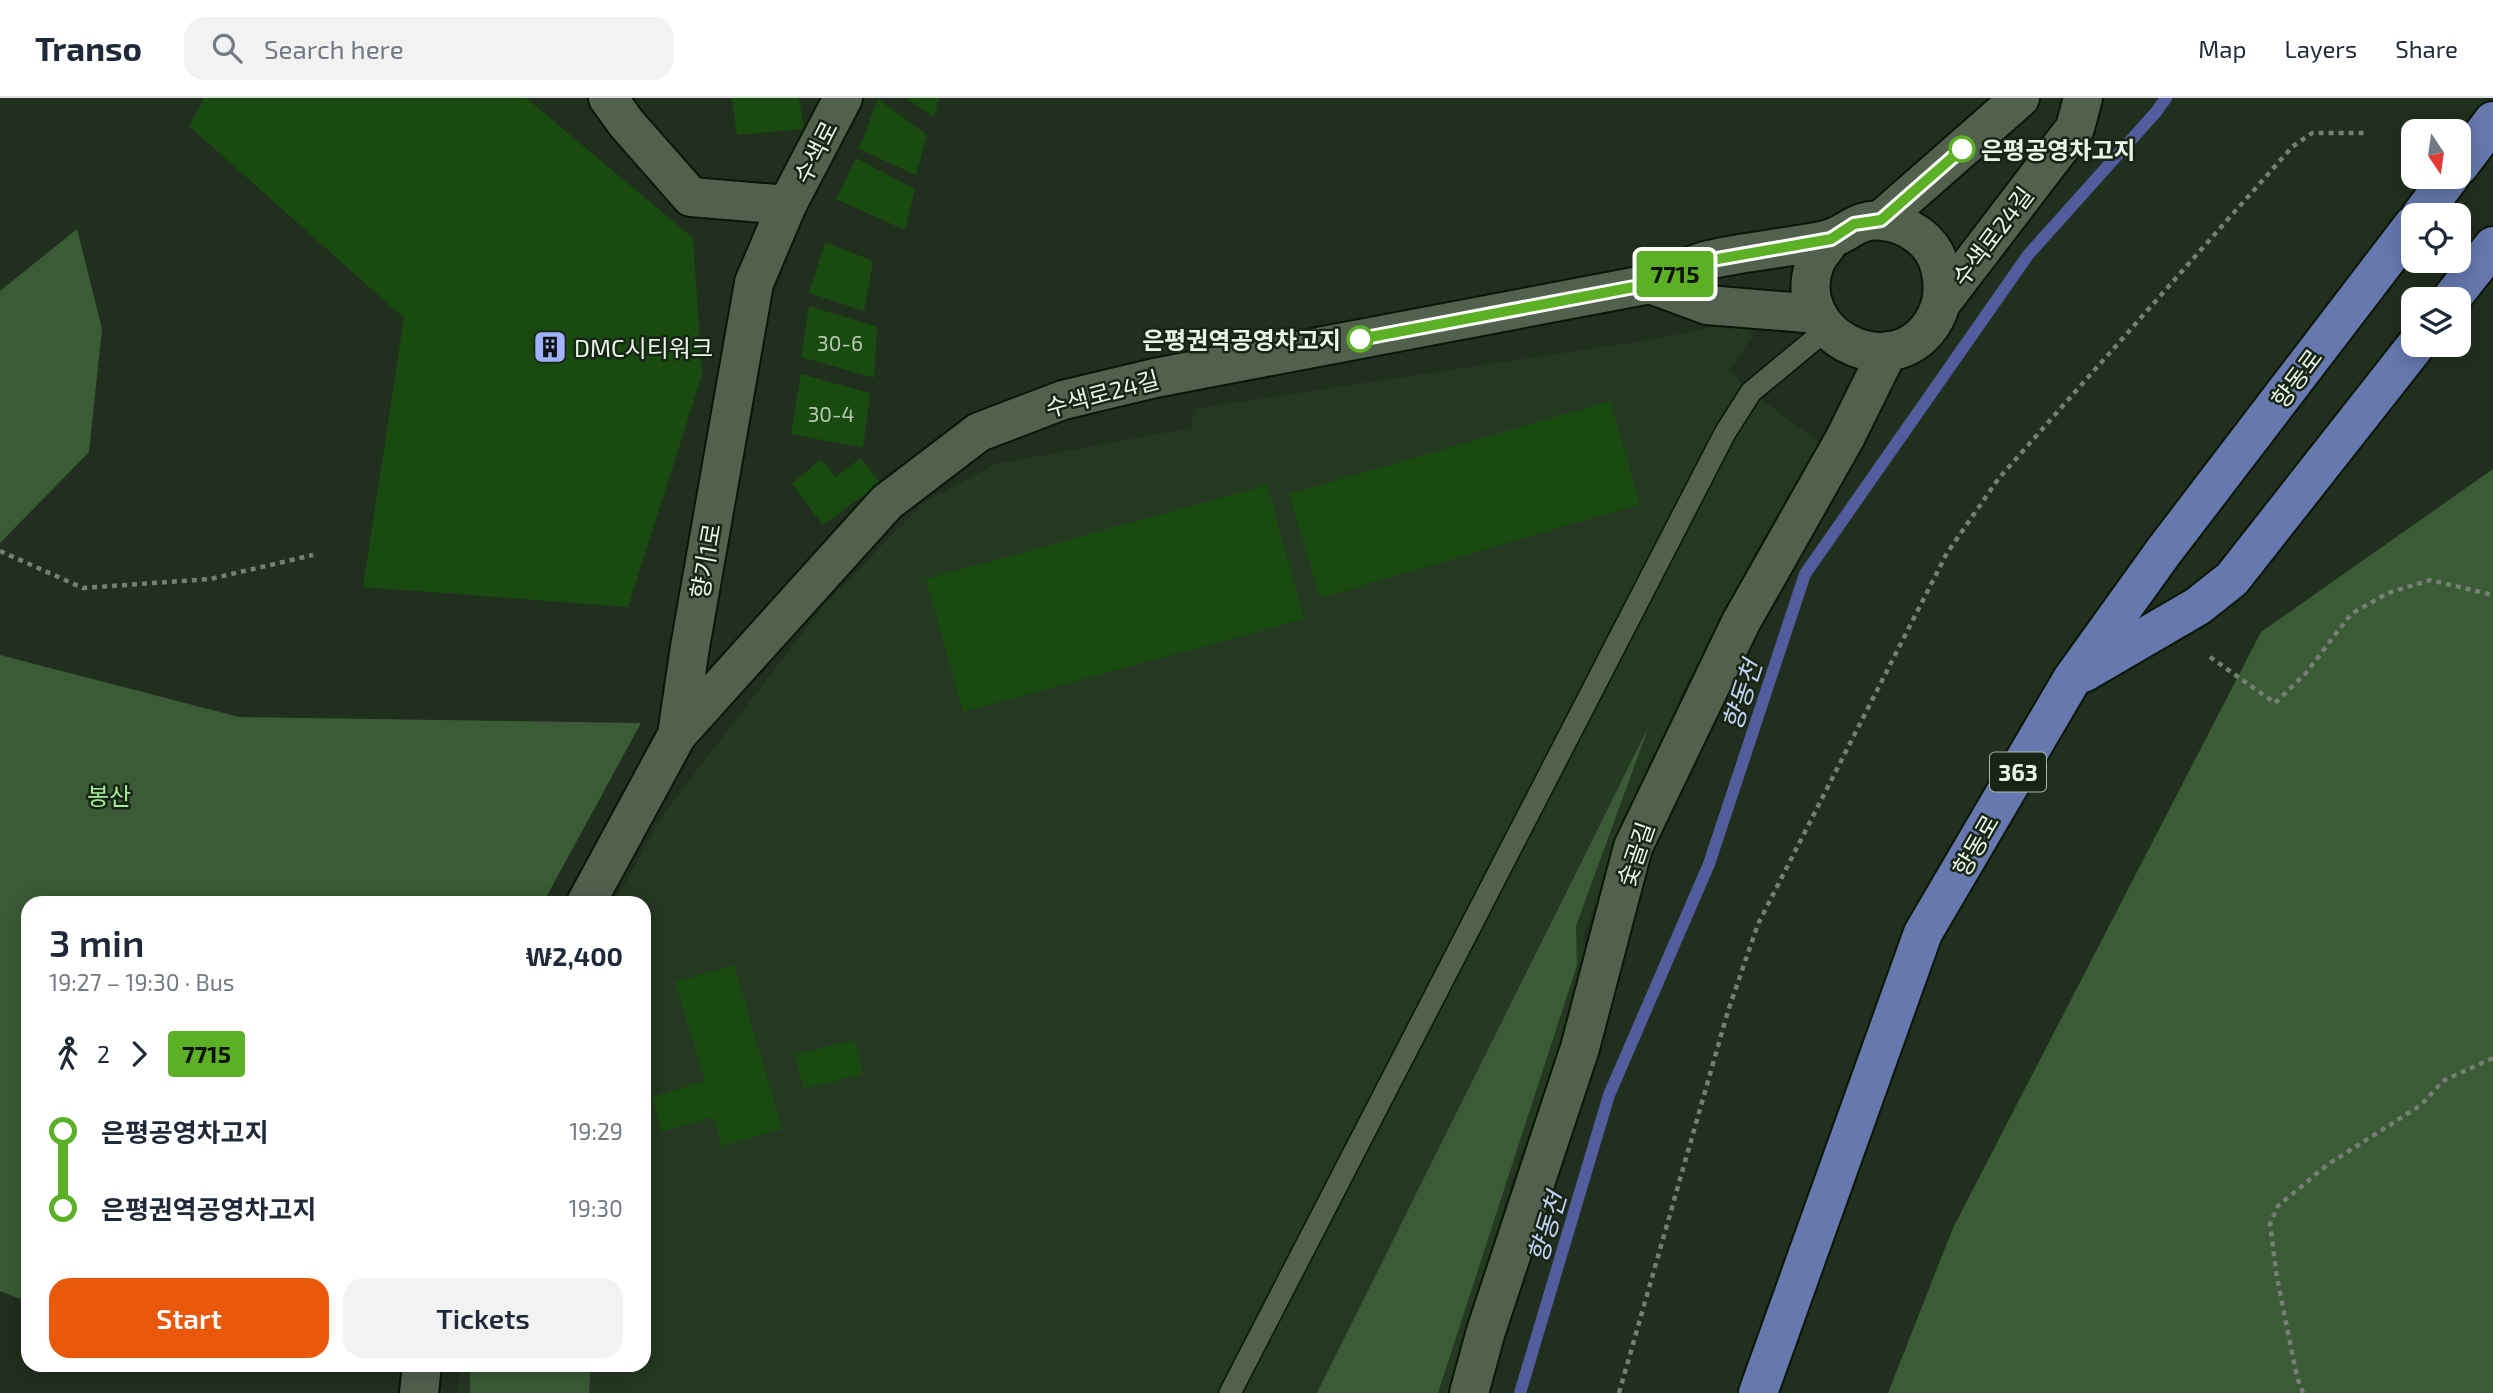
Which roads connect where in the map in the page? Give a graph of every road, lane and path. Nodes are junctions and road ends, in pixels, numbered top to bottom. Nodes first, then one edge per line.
1 (608, 98) edge
2 (843, 98) edge
3 (2020, 98) edge
4 (2083, 98) edge
5 (2481, 98) edge
6 (2493, 106) edge
7 (2493, 121) edge
8 (2367, 133) dead end
9 (2471, 150) edge
10 (2442, 189) edge
11 (2430, 203) edge
12 (787, 205) junction
13 (1881, 220) junction
14 (1831, 239) junction
15 (2401, 241) edge
16 (2493, 246) edge
17 (1650, 284) junction
18 (2461, 287) edge
19 (1942, 302) junction
20 (1822, 322) junction
21 (1888, 351) junction
22 (2407, 357) edge
23 (0, 551) edge
24 (313, 555) dead end
25 (2493, 595) edge
26 (2210, 657) dead end
27 (2072, 679) junction
28 (677, 735) junction
29 (590, 896) edge
30 (2493, 1058) edge
31 (421, 1372) edge
32 (419, 1393) edge
33 (1230, 1393) edge
34 (1469, 1393) edge
35 (1619, 1393) edge
36 (1758, 1393) edge
37 (2303, 1393) edge

1 - 12 street
2 - 12 street, 수색로
3 - 13 street, 수색로24길
4 - 19 street, 수색로24길
5 - 6 main road
7 - 9 main road
8 - 35 path
10 - 11 main road
12 - 28 street, 향기1로
13 - 14 street, 수색로24길
13 - 19 street, 수색로24길
14 - 17 street, 수색로24길
14 - 20 street
15 - 27 main road, 향동로 / 363
16 - 18 main road
17 - 20 street
17 - 28 street, 수색로24길
19 - 21 street, 수색로24길
20 - 21 street
20 - 33 lane
21 - 34 street, 숯골길
22 - 27 main road
23 - 24 path
25 - 26 path
27 - 36 main road, 향동로 / 363
28 - 29 street, 향기1로
30 - 37 path
31 - 32 street

